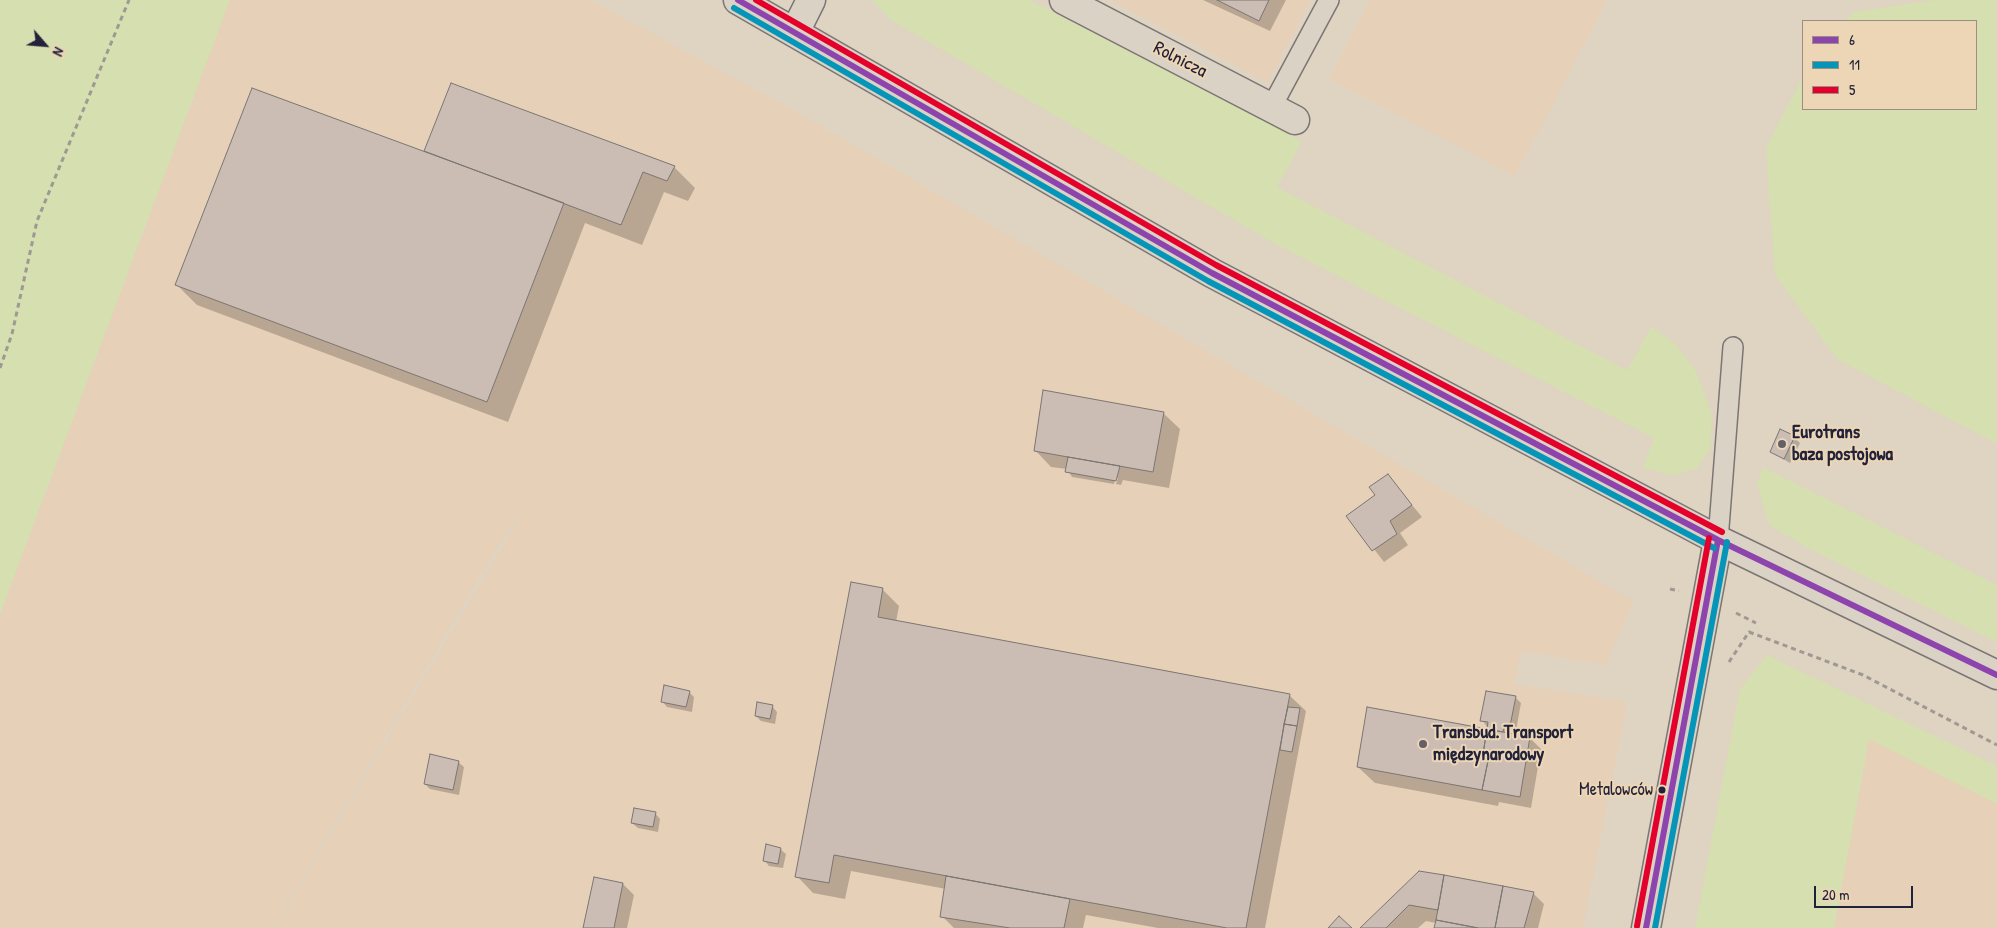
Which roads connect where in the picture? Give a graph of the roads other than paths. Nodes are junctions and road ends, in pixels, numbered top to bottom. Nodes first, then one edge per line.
1 (738, 0) edge
2 (811, 0) edge
3 (1064, 0) edge
4 (1329, 0) edge
5 (795, 32) junction
6 (1272, 108) junction
7 (1295, 120) dead end
8 (1733, 346) dead end
9 (1718, 540) junction
10 (1997, 675) edge
11 (1646, 928) edge

1 - 5 main road
2 - 5 main road
3 - 6 main road, Rolnicza
4 - 6 lane
5 - 9 main road
6 - 7 main road, Rolnicza
8 - 9 lane
9 - 10 main road
9 - 11 main road

